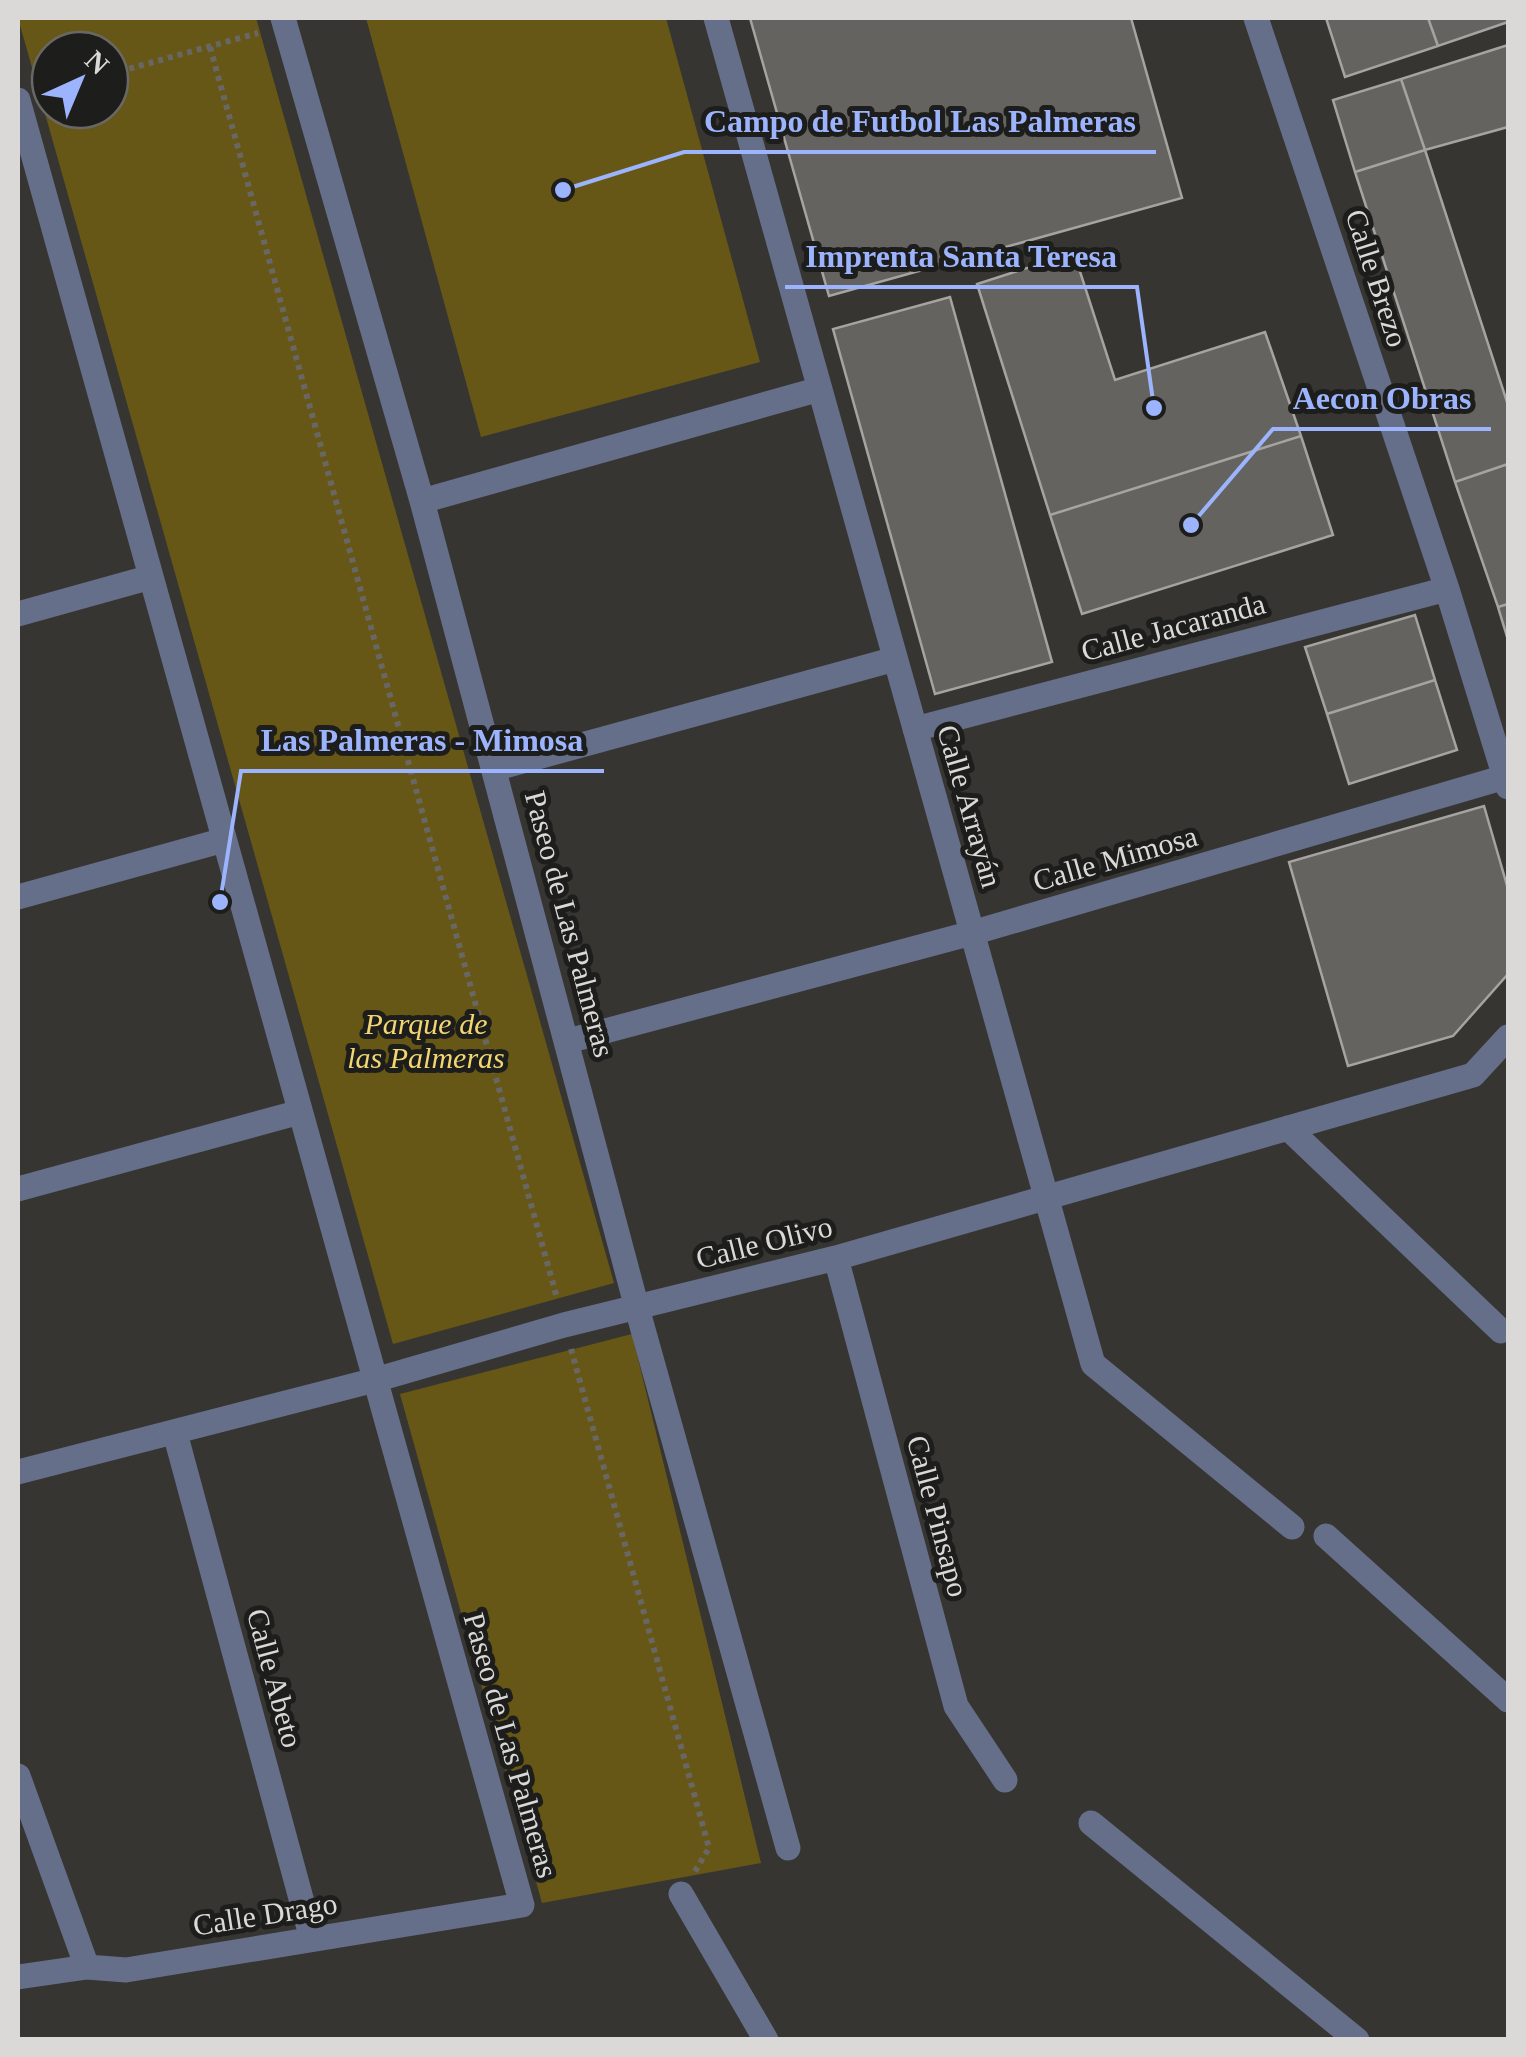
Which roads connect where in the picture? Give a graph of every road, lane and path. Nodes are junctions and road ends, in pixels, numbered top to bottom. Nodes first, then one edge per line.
1 (716, 18) edge
2 (1256, 18) edge
3 (278, 23) edge
4 (210, 47) junction
5 (130, 69) edge
6 (18, 100) edge
7 (820, 389) junction
8 (422, 502) junction
9 (150, 578) junction
10 (1447, 589) junction
11 (18, 614) edge
12 (895, 659) junction
13 (915, 728) junction
14 (494, 769) junction
15 (1507, 782) edge
16 (224, 840) junction
17 (18, 898) edge
18 (972, 933) junction
19 (1508, 1037) edge
20 (568, 1041) junction
21 (300, 1112) junction
22 (1288, 1128) junction
23 (18, 1189) edge
24 (1047, 1200) junction
25 (836, 1258) junction
26 (637, 1308) junction
27 (564, 1326) junction
28 (1501, 1331) dead end
29 (375, 1380) junction
30 (175, 1433) junction
31 (18, 1472) edge
32 (1292, 1526) dead end
33 (1326, 1536) dead end
34 (1508, 1700) edge
35 (18, 1776) edge
36 (1005, 1780) dead end
37 (1091, 1823) dead end
38 (788, 1848) dead end
39 (681, 1894) joint
40 (522, 1905) joint
41 (312, 1939) junction
42 (88, 1967) junction
43 (18, 1977) edge
44 (766, 2040) edge
45 (1357, 2040) edge

1 - 7 street, Calle Arrayán
2 - 10 street, Calle Brezo
3 - 4 path
3 - 8 street, Paseo de Las Palmeras
4 - 5 path
4 - 27 path
6 - 9 street, Paseo de Las Palmeras
7 - 8 street
7 - 12 street, Calle Arrayán
8 - 14 street, Paseo de Las Palmeras
9 - 11 street
9 - 16 street, Paseo de Las Palmeras
10 - 13 street, Calle Jacaranda
10 - 15 street, Calle Brezo
12 - 13 street, Calle Arrayán
12 - 14 street
13 - 18 street, Calle Arrayán
14 - 20 street, Paseo de Las Palmeras
15 - 18 street, Calle Mimosa
16 - 17 street
16 - 21 street, Paseo de Las Palmeras
18 - 20 street, Calle Mimosa
18 - 24 street, Calle Arrayán
19 - 22 street, Calle Olivo
20 - 26 street, Paseo de Las Palmeras
21 - 23 street
21 - 29 street, Paseo de Las Palmeras
22 - 24 street, Calle Olivo
22 - 28 street
24 - 25 street, Calle Olivo
24 - 32 street, Calle Arrayán
25 - 26 street, Calle Olivo
25 - 36 street, Calle Pinsapo
26 - 27 street, Calle Olivo
26 - 38 street, Paseo de Las Palmeras
27 - 29 street, Calle Olivo
27 - 39 path
29 - 30 street, Calle Olivo
29 - 40 street, Paseo de Las Palmeras
30 - 31 street, Calle Olivo
30 - 41 street, Calle Abeto
33 - 34 street
35 - 42 street
37 - 45 street
39 - 44 street
40 - 41 street, Calle Drago
41 - 42 street, Calle Drago
42 - 43 street, Calle Drago

